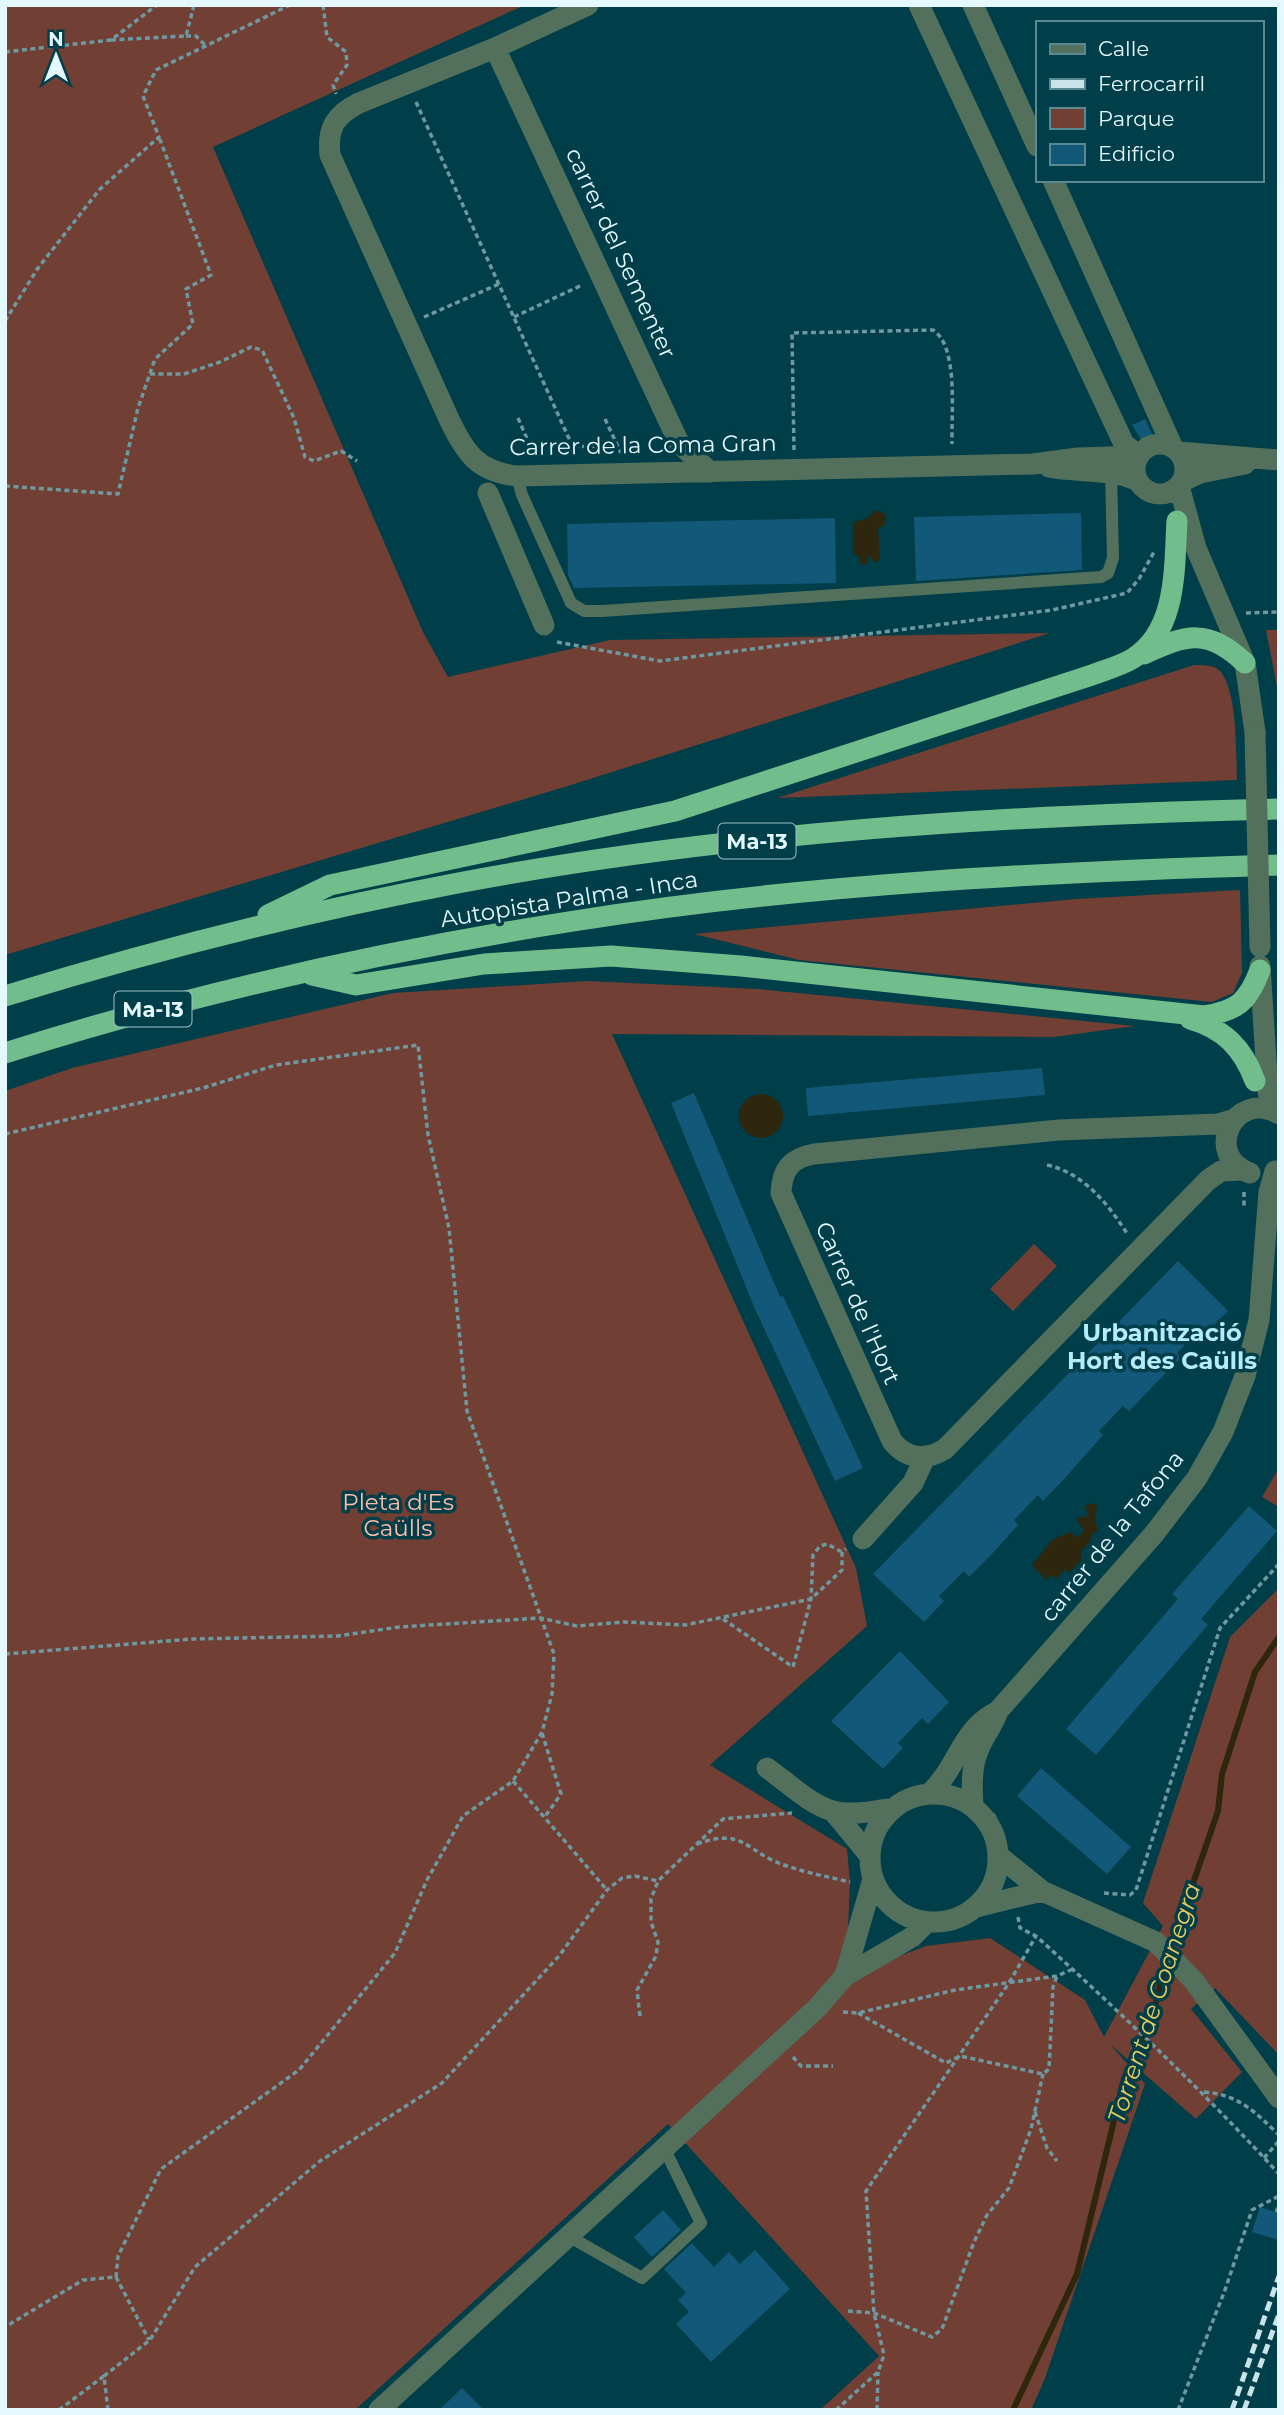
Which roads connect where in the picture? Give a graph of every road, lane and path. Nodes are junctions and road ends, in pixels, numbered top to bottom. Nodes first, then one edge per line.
1 (157, 5) edge
2 (194, 5) edge
3 (290, 5) edge
4 (323, 5) edge
5 (588, 5) edge
6 (919, 5) edge
7 (973, 5) edge
8 (186, 36) junction
9 (111, 40) junction
10 (208, 47) junction
11 (495, 48) junction
12 (5, 52) edge
13 (413, 96) dead end
14 (339, 104) junction
15 (159, 137) junction
16 (1036, 144) edge
17 (1054, 182) edge
18 (589, 282) dead end
19 (499, 284) junction
20 (514, 317) junction
21 (422, 318) dead end
22 (5, 321) edge
23 (150, 374) junction
24 (518, 418) dead end
25 (605, 419) dead end
26 (573, 446) junction
27 (617, 446) junction
28 (952, 446) dead end
29 (531, 447) junction
30 (1175, 450) junction
31 (794, 451) dead end
32 (621, 453) dead end
33 (576, 454) dead end
34 (534, 455) dead end
35 (1139, 457) junction
36 (357, 461) dead end
37 (1268, 461) edge
38 (1033, 464) junction
39 (710, 472) junction
40 (1111, 473) junction
41 (517, 476) junction
42 (1138, 481) junction
43 (5, 486) edge
44 (1174, 487) junction
45 (488, 493) dead end
46 (1177, 521) junction
47 (1163, 546) dead end
48 (1196, 548) junction
49 (1279, 612) edge
50 (1244, 613) dead end
51 (544, 625) joint
52 (1132, 659) junction
53 (1245, 663) junction
54 (1279, 809) edge
55 (1279, 865) edge
56 (242, 929) junction
57 (1260, 970) junction
58 (303, 972) junction
59 (5, 996) edge
60 (1171, 1014) junction
61 (1261, 1016) junction
62 (5, 1053) edge
63 (1255, 1081) junction
64 (1278, 1113) edge
65 (1238, 1116) junction
66 (5, 1134) edge
67 (1047, 1165) dead end
68 (1277, 1170) edge
69 (1245, 1171) junction
70 (1138, 1251) junction
71 (1264, 1255) junction
72 (925, 1457) junction
73 (863, 1539) joint
74 (842, 1552) junction
75 (1279, 1563) edge
76 (811, 1599) junction
77 (541, 1618) junction
78 (721, 1618) junction
79 (5, 1654) edge
80 (998, 1711) junction
81 (542, 1732) junction
82 (767, 1768) dead end
83 (513, 1782) junction
84 (930, 1793) junction
85 (813, 1801) junction
86 (973, 1806) junction
87 (894, 1808) junction
88 (833, 1811) junction
89 (544, 1818) junction
90 (695, 1844) junction
91 (870, 1856) junction
92 (999, 1856) junction
93 (873, 1880) junction
94 (658, 1881) junction
95 (607, 1890) junction
96 (1042, 1891) junction
97 (1097, 1891) dead end
98 (1016, 1897) junction
99 (976, 1907) junction
100 (927, 1922) junction
101 (1036, 1936) junction
102 (1073, 1969) junction
103 (845, 1976) junction
104 (1057, 1976) junction
105 (1009, 1983) junction
106 (816, 2009) junction
107 (858, 2013) junction
108 (640, 2016) dead end
109 (791, 2054) dead end
110 (960, 2056) junction
111 (833, 2066) dead end
112 (1043, 2074) junction
113 (1201, 2091) junction
114 (1279, 2098) edge
115 (1035, 2112) junction
116 (1279, 2135) edge
117 (1279, 2141) edge
118 (664, 2148) junction
119 (1264, 2158) junction
120 (1057, 2161) dead end
121 (1279, 2174) edge
122 (1279, 2196) edge
123 (1279, 2206) edge
124 (1276, 2212) dead end
125 (570, 2237) junction
126 (116, 2277) junction
127 (848, 2312) dead end
128 (874, 2313) junction
129 (5, 2327) edge
130 (150, 2340) junction
131 (878, 2372) junction
132 (104, 2376) junction
133 (59, 2410) edge
134 (108, 2410) edge
135 (379, 2410) edge
136 (836, 2410) edge
137 (877, 2410) edge
138 (1178, 2410) edge

1 - 9 path
2 - 8 path
3 - 10 path
4 - 14 path
5 - 11 street
6 - 35 street
7 - 16 street
8 - 9 path
8 - 10 path
9 - 12 path
10 - 15 path
11 - 14 street
11 - 39 street, carrer del Sementer
13 - 19 path
14 - 41 street, Carrer de la Coma Gran
15 - 22 path
15 - 23 path
17 - 30 street
18 - 20 path
19 - 20 path
19 - 21 path
20 - 26 path
23 - 36 path
23 - 43 path
24 - 29 path
25 - 27 path
26 - 27 path
26 - 29 path
26 - 33 path
27 - 32 path
28 - 31 path
29 - 34 path
30 - 35 street
30 - 37 street
30 - 44 street
35 - 38 street, Carrer de la Coma Gran
35 - 42 street
37 - 44 street
38 - 39 street, Carrer de la Coma Gran
38 - 40 street, Carrer de la Coma Gran
39 - 41 street, Carrer de la Coma Gran
40 - 41 lane
40 - 42 street, Carrer de la Coma Gran
42 - 44 street
44 - 46 street
44 - 48 street
45 - 51 street
46 - 48 street
46 - 52 highway
47 - 51 path
48 - 53 street
49 - 50 path
52 - 53 highway
52 - 56 highway
53 - 57 street, bridge
54 - 56 highway, Autopista Palma - Inca / Ma-13
55 - 58 highway, Autopista Palma - Inca / Ma-13
56 - 59 highway, Autopista Palma - Inca / Ma-13
57 - 60 highway
57 - 61 street
58 - 60 highway
58 - 62 highway, Autopista Palma - Inca / Ma-13
60 - 63 highway
61 - 63 street
61 - 64 street
63 - 65 street
64 - 65 street, Carrer de l'Hort
65 - 69 street, carrer de la Tafona
65 - 72 street, Carrer de l'Hort
66 - 77 path
67 - 70 path
68 - 69 street
68 - 71 street, carrer de la Tafona
69 - 70 street
69 - 71 street, carrer de la Tafona
70 - 72 street
71 - 80 street, carrer de la Tafona
72 - 73 street
73 - 74 path
74 - 76 path
74 - 76 path
75 - 97 path
76 - 78 path
76 - 78 path
77 - 78 path
77 - 79 path
77 - 81 path
80 - 84 street
80 - 86 street
81 - 83 path
81 - 89 path
82 - 85 street
83 - 89 path
83 - 126 path
84 - 86 street
84 - 87 street
85 - 88 street
85 - 90 path
86 - 92 street
87 - 88 street
87 - 91 street
88 - 91 street
89 - 95 path
90 - 93 path
90 - 94 path
91 - 93 street
92 - 96 street
92 - 99 street
93 - 100 street
93 - 103 street
94 - 95 path
94 - 108 path
95 - 130 path
96 - 98 street
96 - 114 street
98 - 99 street
98 - 101 path
99 - 100 street
100 - 103 street
101 - 102 path
101 - 105 path
102 - 104 path
102 - 113 path
103 - 106 street
104 - 105 path
104 - 112 path
105 - 107 path
105 - 110 path
106 - 107 path
106 - 118 street
107 - 110 path
109 - 111 path
110 - 112 path
110 - 128 path
112 - 115 path
113 - 116 path
113 - 119 path
115 - 120 path
115 - 128 path
117 - 119 path
118 - 125 street
118 - 125 lane
119 - 121 path
122 - 138 path
123 - 124 path
125 - 135 street
126 - 129 path
126 - 130 path
127 - 128 path
128 - 131 path
130 - 132 path
131 - 136 path
131 - 137 path
132 - 133 path
132 - 134 path

